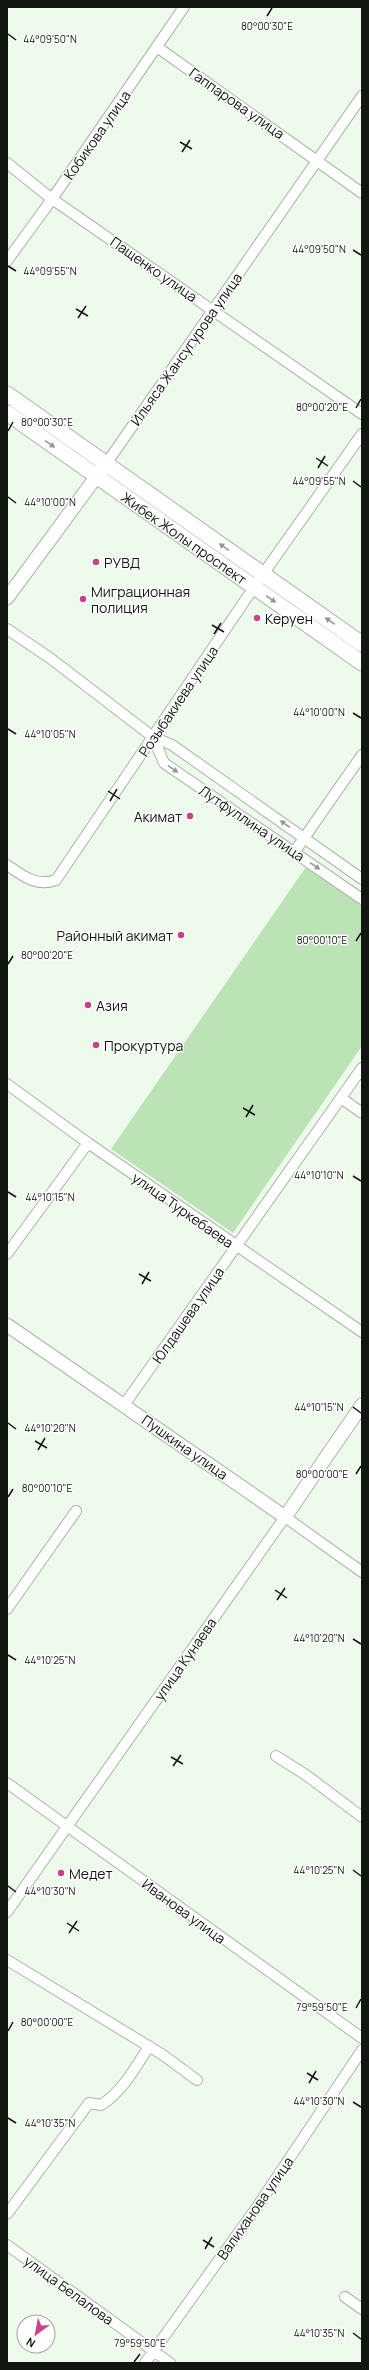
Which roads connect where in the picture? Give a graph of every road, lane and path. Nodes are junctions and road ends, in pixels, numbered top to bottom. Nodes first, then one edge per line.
1 (184, 7) edge
2 (157, 47) junction
3 (362, 96) edge
4 (316, 160) junction
5 (7, 163) edge
6 (362, 193) edge
7 (52, 199) junction
8 (7, 261) edge
9 (213, 311) junction
10 (7, 394) edge
11 (7, 413) edge
12 (362, 414) edge
13 (362, 434) edge
14 (106, 464) junction
15 (97, 476) junction
16 (263, 574) junction
17 (254, 587) junction
18 (7, 598) edge
19 (7, 628) edge
20 (362, 644) edge
21 (362, 663) edge
22 (153, 737) junction
23 (362, 755) edge
24 (304, 838) junction
25 (295, 851) junction
26 (7, 865) edge
27 (362, 879) edge
28 (362, 899) edge
29 (362, 1068) edge
30 (7, 1084) edge
31 (341, 1098) junction
32 (362, 1113) edge
33 (88, 1143) junction
34 (237, 1247) junction
35 (7, 1254) edge
36 (7, 1325) edge
37 (362, 1332) edge
38 (124, 1405) junction
39 (362, 1405) edge
40 (76, 1510) dead end
41 (285, 1517) junction
42 (362, 1572) edge
43 (7, 1608) edge
44 (276, 1756) dead end
45 (7, 1783) edge
46 (362, 1817) edge
47 (66, 1826) junction
48 (7, 1912) edge
49 (7, 1960) edge
50 (362, 2038) edge
51 (149, 2046) junction
52 (362, 2050) edge
53 (197, 2080) dead end
54 (7, 2214) edge
55 (7, 2245) edge
56 (346, 2297) dead end
57 (362, 2309) edge
58 (153, 2352) junction
59 (145, 2363) edge
60 (170, 2363) edge

1 - 2 street, Кобикова улица
2 - 4 street, Гаппарова улица
2 - 7 street, Кобикова улица
3 - 4 street, Ильяса Жансугурова улица
4 - 6 street, Гаппарова улица
4 - 9 street, Ильяса Жансугурова улица
5 - 7 street, Пащенко улица
7 - 8 street, Кобикова улица
7 - 9 street, Пащенко улица
9 - 12 street, Пащенко улица
9 - 14 street, Ильяса Жансугурова улица
10 - 14 highway, Жибек Жолы проспект
11 -> 15 highway, Жибек Жолы проспект
13 - 16 street, Розыбакиева улица
14 - 15 main road, Ильяса Жансугурова улица
16 -> 14 highway, Жибек Жолы проспект
15 - 17 highway, Жибек Жолы проспект
15 - 18 main road, Ильяса Жансугурова улица
16 - 17 street, Розыбакиева улица
20 -> 16 highway, Жибек Жолы проспект
17 -> 21 highway, Жибек Жолы проспект
17 - 22 street, Розыбакиева улица
19 - 22 street, Лутфуллина улица
24 -> 22 street, Лутфуллина улица
22 -> 25 street, Лутфуллина улица
22 - 26 street, Розыбакиева улица
23 - 24 street
24 - 25 street
24 - 27 street, Лутфуллина улица
25 -> 28 street, Лутфуллина улица
29 - 31 street, Юлдашева улица
30 - 33 street, улица Туркебаева
31 - 32 street
31 - 34 street, Юлдашева улица
33 - 34 street, улица Туркебаева
33 - 35 street
34 - 37 street, улица Туркебаева
34 - 38 street, Юлдашева улица
36 - 38 main road, Пушкина улица
38 - 41 main road, Пушкина улица
39 - 41 main road, улица Кунаева
40 - 43 street
41 - 42 street, Пушкина улица
41 - 47 street, улица Кунаева
44 - 46 street
45 - 47 street, Иванова улица
47 - 48 street, улица Кунаева
47 - 50 street, Иванова улица
49 - 51 street
51 - 53 street
51 - 54 street
52 - 58 street, Валиханова улица
55 - 58 street, улица Белалова
56 - 57 street
58 - 59 street, Валиханова улица
58 - 60 street, улица Белалова

